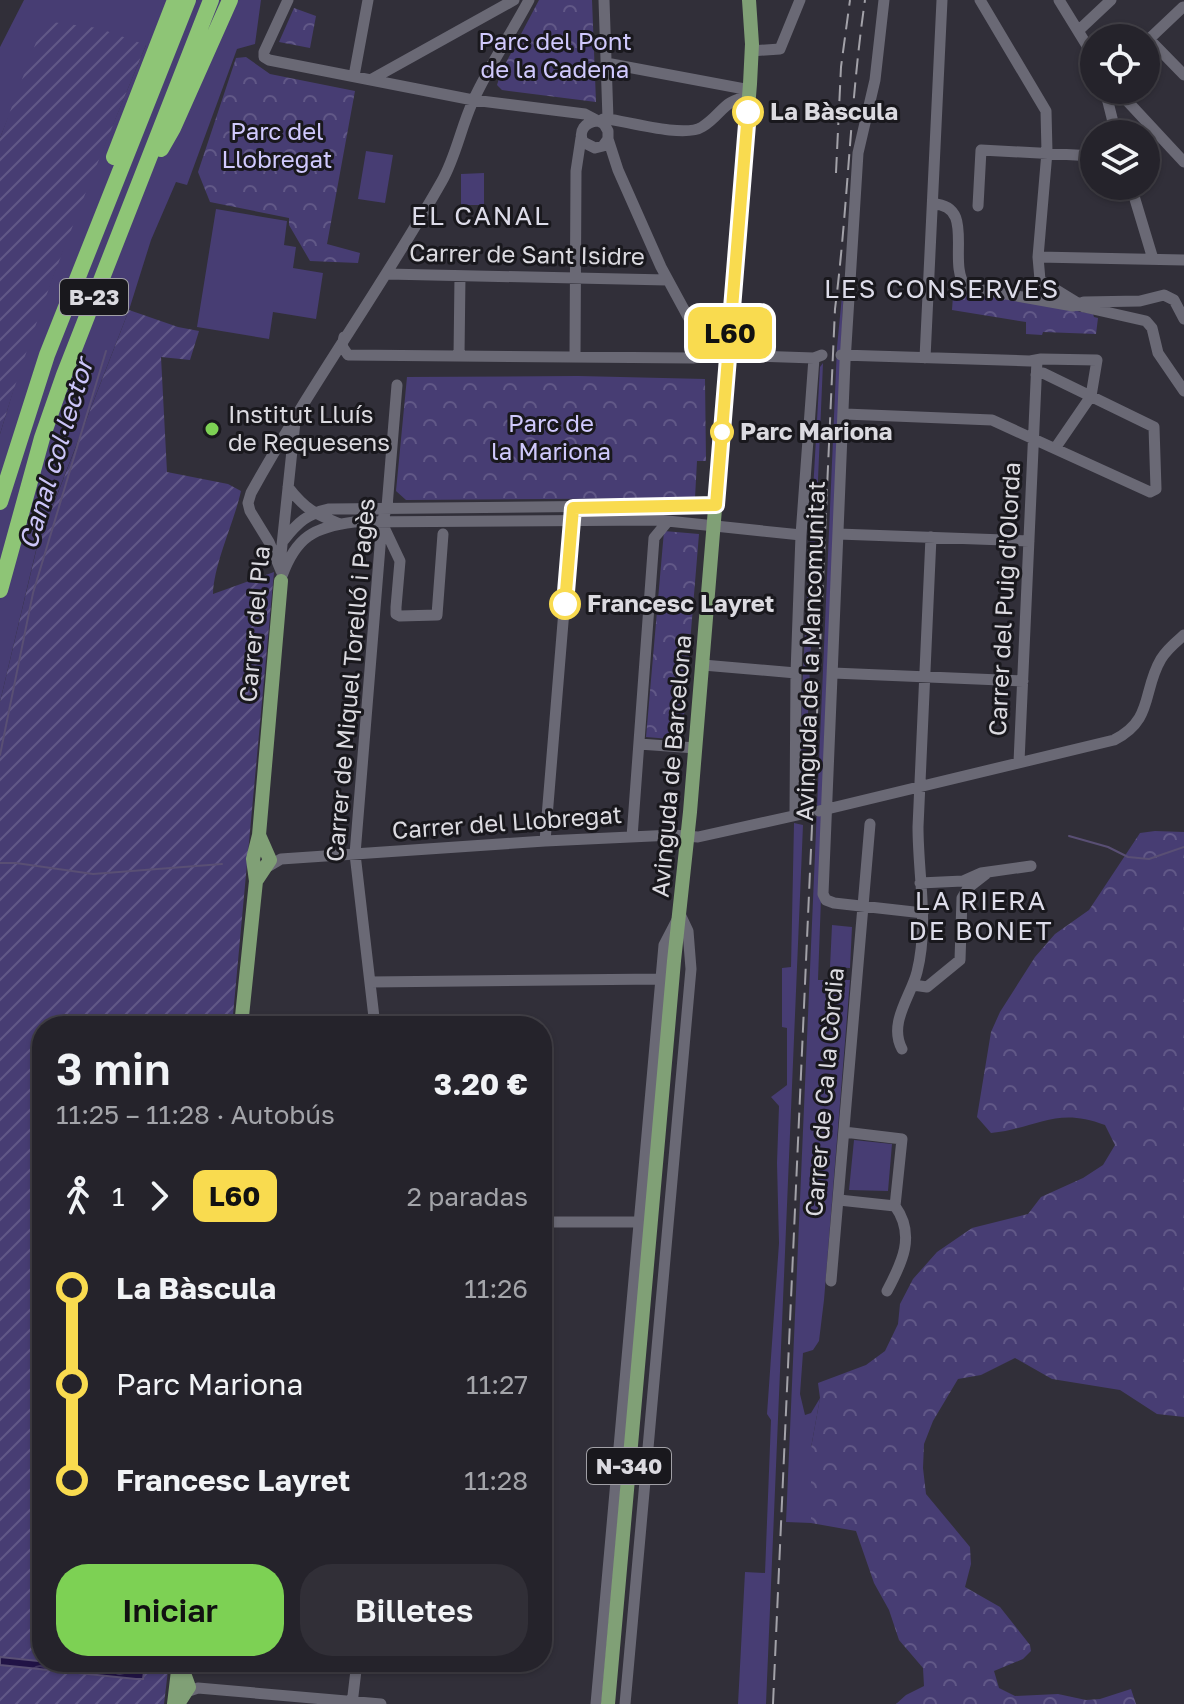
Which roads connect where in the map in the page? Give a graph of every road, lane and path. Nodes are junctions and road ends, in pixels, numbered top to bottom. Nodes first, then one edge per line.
1 (175, 0) edge
2 (188, 0) edge
3 (211, 0) edge
4 (230, 0) edge
5 (288, 0) edge
6 (368, 0) edge
7 (514, 0) edge
8 (526, 0) edge
9 (604, 0) edge
10 (749, 0) edge
11 (800, 0) edge
12 (884, 0) edge
13 (942, 0) edge
14 (980, 0) edge
15 (1059, 0) edge
16 (1111, 0) edge
17 (1183, 7) edge
18 (1160, 29) edge
19 (1078, 31) junction
20 (1080, 34) edge
21 (751, 51) junction
22 (1160, 52) edge
23 (606, 63) junction
24 (1184, 75) edge
25 (354, 76) junction
26 (372, 79) junction
27 (485, 79) junction
28 (750, 93) junction
29 (473, 100) junction
30 (499, 102) junction
31 (1130, 104) edge
32 (573, 114) junction
33 (601, 120) junction
34 (581, 136) junction
35 (604, 143) junction
36 (1047, 152) junction
37 (1080, 155) edge
38 (1184, 162) edge
39 (576, 171) junction
40 (136, 191) junction
41 (1135, 200) edge
42 (933, 204) junction
43 (978, 206) dead end
44 (1038, 257) junction
45 (1153, 259) junction
46 (1184, 260) edge
47 (84, 263) junction
48 (387, 274) junction
49 (460, 276) junction
50 (575, 279) junction
51 (667, 280) junction
52 (1080, 304) junction
53 (1184, 319) edge
54 (344, 337) junction
55 (722, 355) junction
56 (843, 355) junction
57 (459, 356) junction
58 (575, 357) junction
59 (925, 358) junction
60 (1037, 360) junction
61 (1036, 375) junction
62 (397, 385) dead end
63 (1184, 391) edge
64 (1091, 396) junction
65 (845, 414) junction
66 (296, 416) junction
67 (1034, 437) junction
68 (1056, 447) junction
69 (288, 487) junction
70 (0, 502) edge
71 (716, 505) junction
72 (387, 507) junction
73 (313, 513) junction
74 (572, 514) junction
75 (668, 521) junction
76 (382, 522) junction
77 (340, 524) junction
78 (715, 527) junction
79 (443, 534) dead end
80 (838, 534) junction
81 (801, 535) junction
82 (931, 537) junction
83 (284, 540) junction
84 (1029, 541) junction
85 (281, 576) junction
86 (0, 590) edge
87 (1184, 635) edge
88 (703, 665) junction
89 (796, 673) junction
90 (833, 673) junction
91 (924, 677) junction
92 (1023, 681) junction
93 (639, 744) junction
94 (696, 748) junction
95 (1019, 762) junction
96 (919, 786) junction
97 (823, 809) junction
98 (870, 824) dead end
99 (688, 836) junction
100 (632, 837) junction
101 (545, 841) junction
102 (355, 854) junction
103 (264, 864) junction
104 (1031, 866) dead end
105 (986, 874) junction
106 (920, 883) junction
107 (862, 907) junction
108 (923, 913) junction
109 (680, 914) junction
110 (668, 960) junction
111 (661, 979) junction
112 (689, 981) junction
113 (370, 982) junction
114 (913, 985) junction
115 (242, 1016) edge
116 (374, 1016) edge
117 (902, 1049) dead end
118 (844, 1132) junction
119 (839, 1200) junction
120 (895, 1206) junction
121 (552, 1222) edge
122 (645, 1225) junction
123 (831, 1281) dead end
124 (887, 1291) dead end
125 (356, 1672) edge
126 (182, 1690) edge
127 (352, 1703) edge
128 (381, 1704) edge
129 (596, 1704) edge
130 (608, 1704) edge
131 (625, 1704) edge

1 - 47 highway
2 - 47 highway, B-23
3 - 40 highway, B-23
4 - 40 highway
5 - 25 street
6 - 25 street
7 - 26 street
8 - 27 street
9 - 23 street
10 - 21 main road, Avinguda de Barcelona / N-340
11 - 21 street
12 - 56 street, Avinguda de la Mancomunitat
13 - 42 street
14 - 36 street
15 - 19 street
16 - 19 street
17 - 18 street
19 - 20 street
21 - 28 main road, Avinguda de Barcelona / N-340
22 - 24 street
23 - 28 street
23 - 33 street
25 - 26 street
26 - 29 street
27 - 29 street
27 - 30 street
28 - 33 street
28 - 55 main road, Avinguda de Barcelona / N-340
29 - 30 street
29 - 48 street
30 - 32 street
31 - 38 street
32 - 33 street
32 - 34 street
33 - 34 street
33 - 35 street
34 - 35 street
34 - 39 street
35 - 39 street
35 - 51 street
36 - 37 street
36 - 43 street
36 - 44 street
39 - 50 street
40 - 86 highway, B-23
41 - 45 street
42 - 52 street
42 - 59 street
44 - 45 street
44 - 52 street
45 - 46 street
47 - 70 highway, B-23
48 - 49 street, Carrer de Sant Isidre
48 - 54 street
49 - 50 street, Carrer de Sant Isidre
49 - 57 street
50 - 51 street, Carrer de Sant Isidre
50 - 58 street
51 - 55 street
52 - 53 street
52 - 63 street
54 - 57 street
54 - 66 street
55 - 58 street
55 - 71 main road, Avinguda de Barcelona / N-340
55 - 81 street
56 - 59 street
56 - 65 street, Avinguda de la Mancomunitat
57 - 58 street
59 - 60 street
60 - 61 street, Carrer del Puig d'Olorda
60 - 64 street
61 - 64 street
61 - 67 street, Carrer del Puig d'Olorda
62 - 72 street, Carrer de Miquel Torelló i Pagès
64 - 68 street
64 - 68 street
65 - 67 street
65 - 80 street, Avinguda de la Mancomunitat
66 - 69 street, Carrer del Pla
66 - 85 street
67 - 68 street
67 - 84 street, Carrer del Puig d'Olorda
69 - 73 street
69 - 83 street, Carrer del Pla
71 - 74 street
71 - 78 main road, Avinguda de Barcelona / N-340
72 - 73 street
72 - 74 street
72 - 76 street, Carrer de Miquel Torelló i Pagès
73 - 77 street
73 - 83 street
74 - 75 street
74 - 76 street
74 - 101 street
75 - 78 street
75 - 93 street
76 - 77 street
76 - 79 street
76 - 102 street, Carrer de Miquel Torelló i Pagès
77 - 85 street
78 - 81 street
78 - 88 main road, Avinguda de Barcelona / N-340
80 - 82 street
80 - 90 street, Avinguda de la Mancomunitat
81 - 89 street
82 - 84 street
82 - 91 street
83 - 85 street, Carrer del Pla
84 - 92 street, Carrer del Puig d'Olorda
85 - 103 main road, Carrer del Pla
87 - 95 street
88 - 89 street
88 - 94 main road, Avinguda de Barcelona / N-340
89 - 99 street, Carrer del Llobregat
90 - 91 street
90 - 97 street, Avinguda de la Mancomunitat
91 - 92 street
91 - 96 street
92 - 95 street, Carrer del Puig d'Olorda
93 - 94 street
93 - 100 street
94 - 99 main road, Avinguda de Barcelona / N-340
95 - 96 street
96 - 97 street
96 - 106 street
97 - 107 street, Avinguda de la Mancomunitat
98 - 107 street, Carrer de Ca la Còrdia
99 - 100 street, Carrer del Llobregat
99 - 109 main road, Avinguda de Barcelona / N-340
100 - 101 street, Carrer del Llobregat
101 - 102 street, Carrer del Llobregat
102 - 103 street, Carrer del Llobregat
102 - 113 street, Carrer de Miquel Torelló i Pagès
103 - 115 main road, Carrer del Pla
104 - 105 street
105 - 106 street
105 - 114 street
106 - 108 street
107 - 108 street
107 - 118 street, Carrer de Ca la Còrdia
108 - 114 street
109 - 110 main road, Avinguda de Barcelona / N-340
109 - 112 street, Avinguda de Barcelona
110 - 111 street, Avinguda de Barcelona
110 - 112 street
110 - 122 main road, Avinguda de Barcelona / N-340
111 - 113 street
111 - 122 street, Avinguda de Barcelona
112 - 131 street, Avinguda de Barcelona
113 - 116 street, Carrer de Miquel Torelló i Pagès
114 - 117 street
118 - 119 street, Carrer de Ca la Còrdia
118 - 120 street
119 - 120 street
119 - 123 street, Carrer de Ca la Còrdia
120 - 124 street
121 - 122 street
122 - 129 street, Avinguda de Barcelona
122 - 130 main road, Avinguda de Barcelona / N-340
125 - 127 street
126 - 127 street
127 - 128 street

